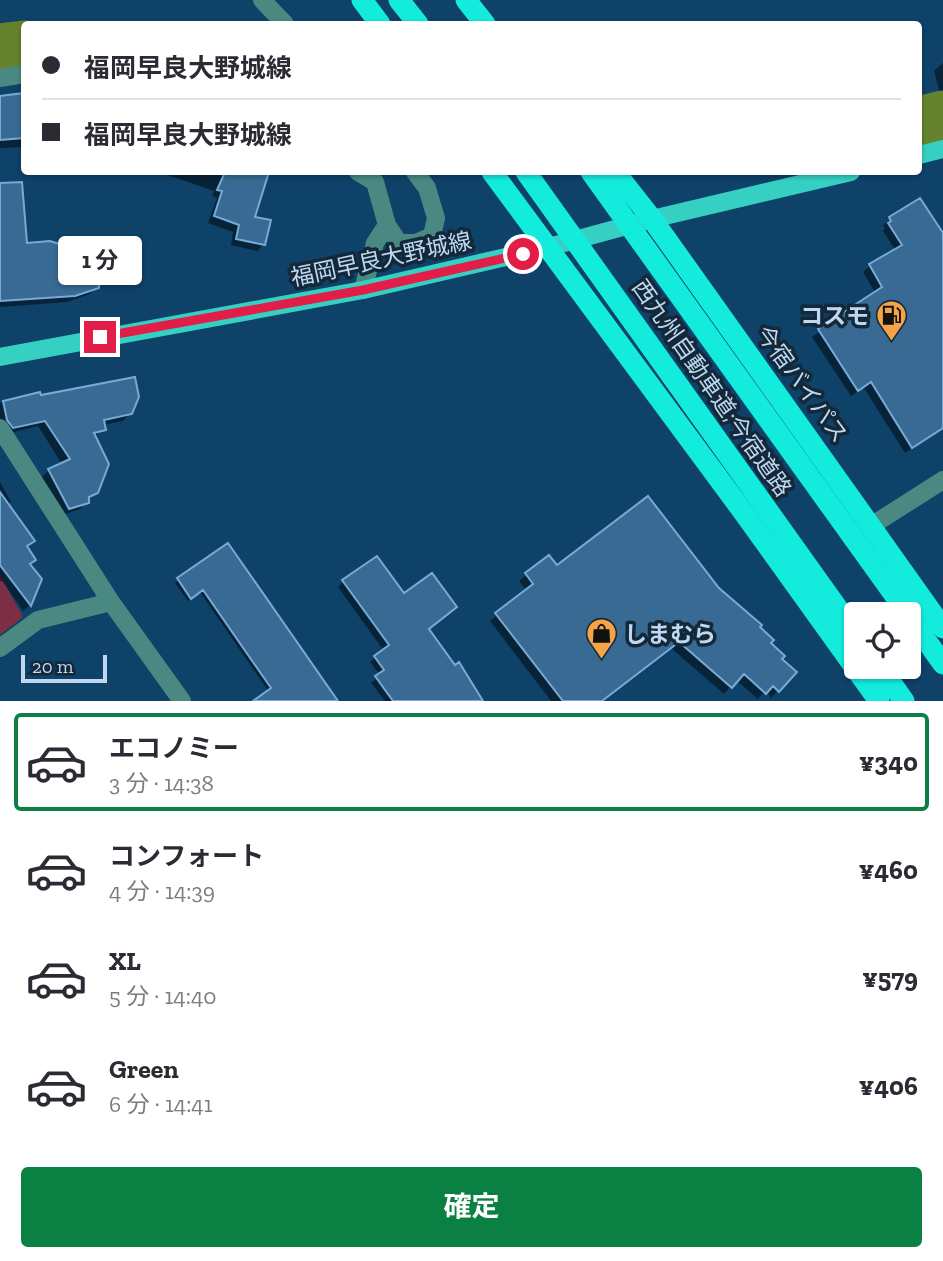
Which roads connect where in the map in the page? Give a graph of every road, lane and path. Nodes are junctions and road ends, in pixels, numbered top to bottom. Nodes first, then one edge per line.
1 (262, 0) edge
2 (362, 0) edge
3 (399, 0) edge
4 (466, 0) edge
5 (482, 0) edge
6 (282, 21) edge
7 (378, 21) edge
8 (416, 21) edge
9 (483, 21) edge
10 (499, 21) edge
11 (21, 74) edge
12 (0, 78) edge
13 (943, 149) edge
14 (922, 154) edge
15 (363, 175) edge
16 (417, 175) edge
17 (494, 175) edge
18 (528, 175) edge
19 (593, 175) edge
20 (617, 175) edge
21 (837, 175) edge
22 (652, 219) junction
23 (387, 225) junction
24 (549, 247) junction
25 (363, 290) junction
26 (0, 357) edge
27 (0, 428) edge
28 (943, 480) edge
29 (871, 526) junction
30 (111, 602) junction
31 (899, 602) edge
32 (844, 617) edge
33 (943, 628) edge
34 (921, 633) edge
35 (0, 648) edge
36 (943, 664) edge
37 (888, 679) edge
38 (182, 701) edge
39 (879, 701) edge
40 (904, 701) edge

1 - 6 street
2 - 7 highway
3 - 8 highway
4 - 9 highway
5 - 10 highway
11 - 12 street
13 - 14 main road
15 - 23 street
16 - 23 street
17 - 24 highway
18 - 32 highway, 西九州自動車道;今宿道路, bridge
19 - 31 highway, 西九州自動車道;今宿道路, bridge
20 - 22 highway, 今宿バイパス
21 - 22 main road, 福岡早良大野城線
22 - 24 main road, 福岡早良大野城線
22 - 29 highway, 今宿バイパス
23 - 25 street
24 - 25 main road, 福岡早良大野城線
24 - 39 highway
25 - 26 main road, 福岡早良大野城線
27 - 30 street
28 - 29 street
29 - 33 highway, 今宿バイパス
30 - 35 street
30 - 38 street
34 - 36 highway, 西九州自動車道;今宿道路
37 - 40 highway

